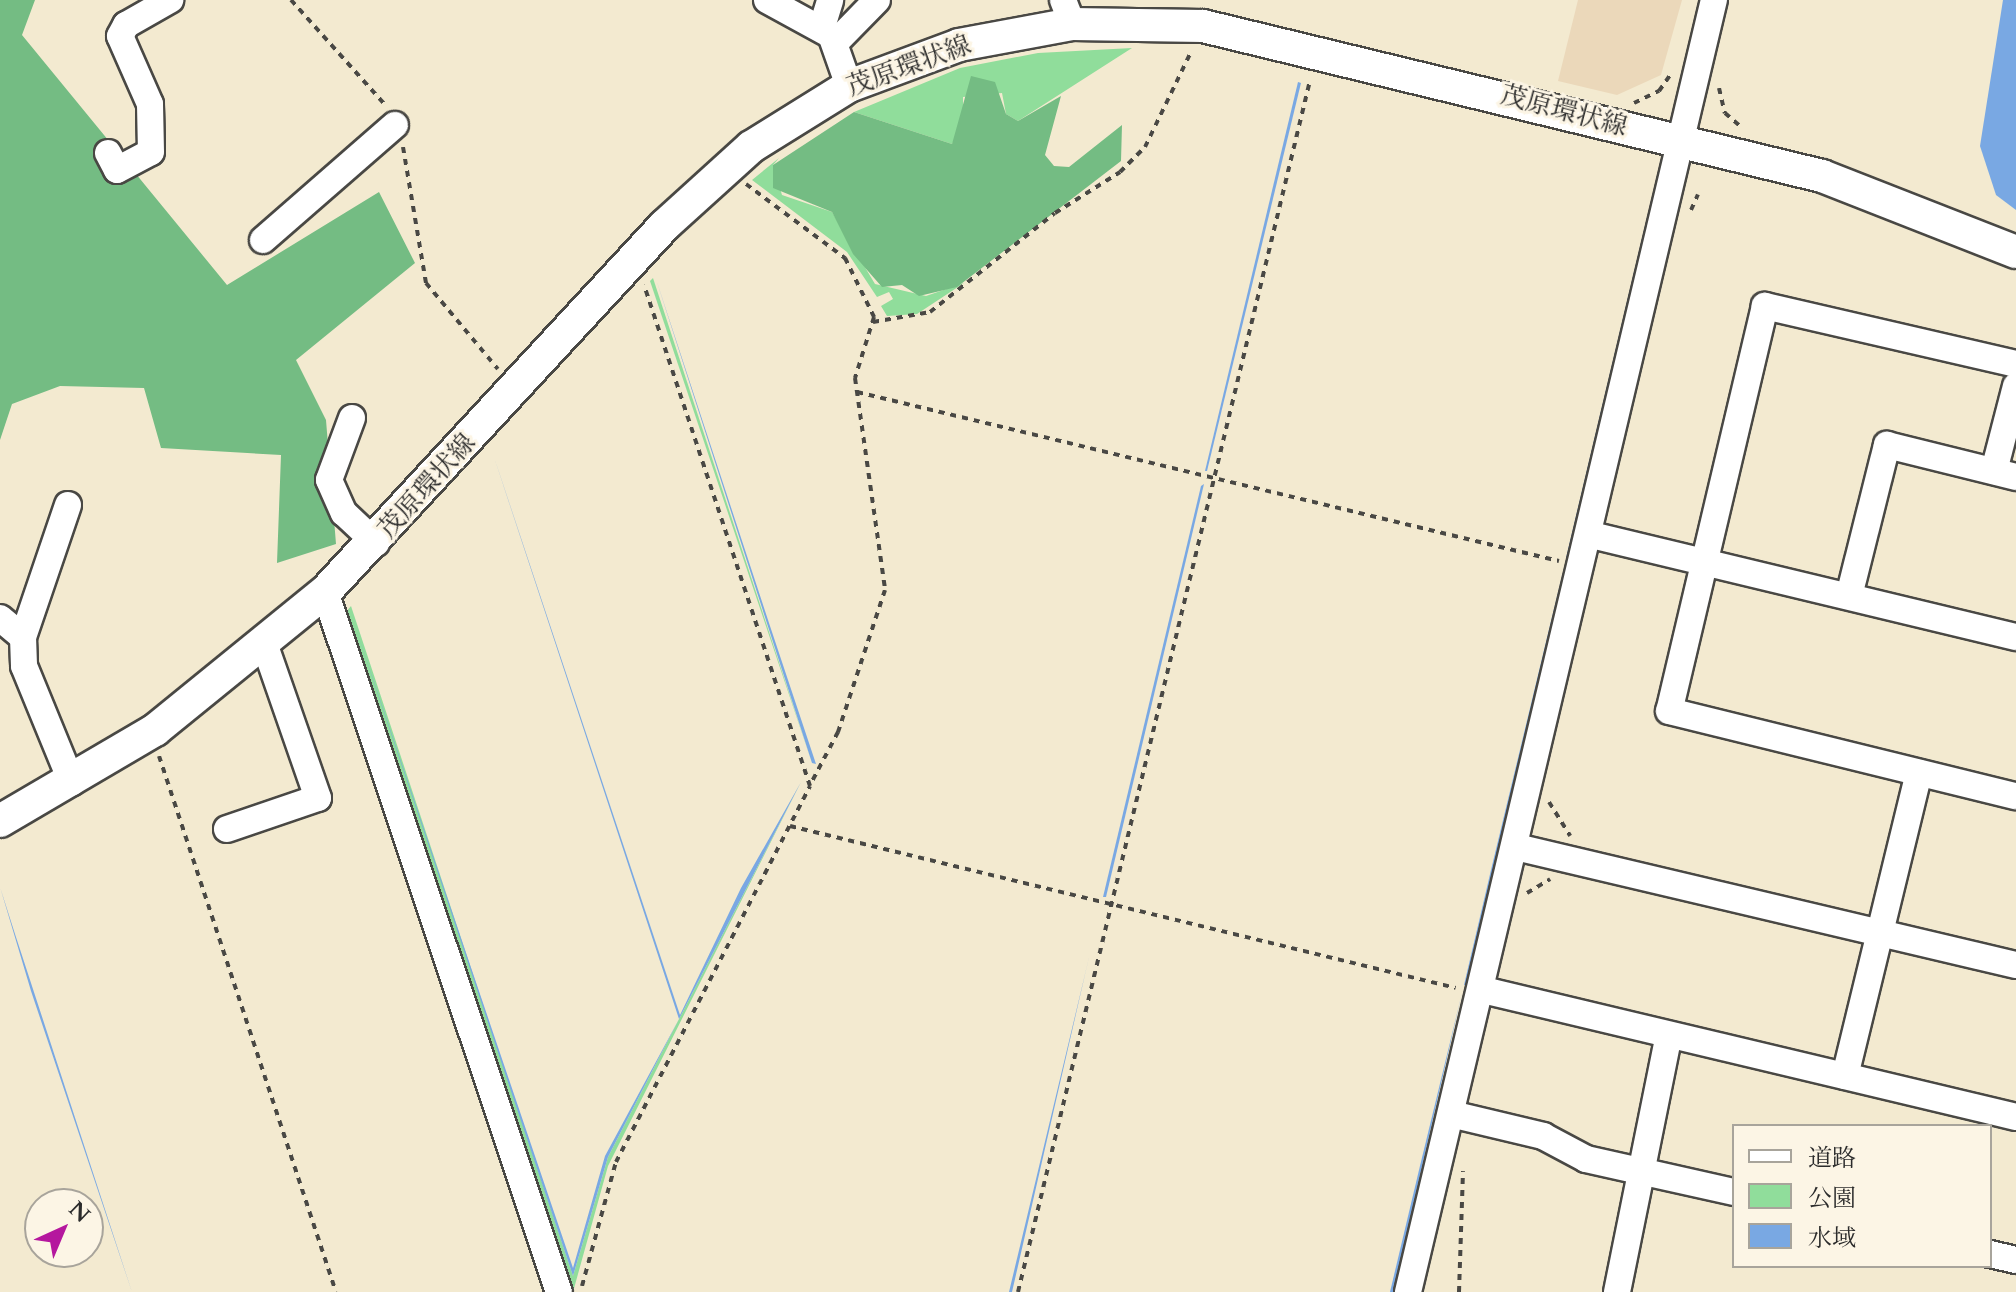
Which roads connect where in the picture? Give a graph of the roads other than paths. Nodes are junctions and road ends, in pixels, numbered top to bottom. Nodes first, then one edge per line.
1 (170, 0) edge
2 (767, 0) edge
3 (830, 0) edge
4 (877, 0) edge
5 (1714, 0) edge
6 (1068, 12) edge
7 (829, 35) junction
8 (849, 86) junction
9 (395, 125) road end
10 (1682, 141) junction
11 (108, 153) dead end
12 (263, 240) dead end
13 (2016, 252) edge
14 (2016, 364) edge
15 (2016, 386) edge
16 (352, 418) dead end
17 (2005, 474) edge
18 (68, 505) dead end
19 (1591, 535) junction
20 (376, 543) junction
21 (1701, 561) junction
22 (325, 592) junction
23 (1849, 596) junction
24 (0, 618) edge
25 (23, 637) junction
26 (2016, 637) edge
27 (265, 646) junction
28 (1919, 773) junction
29 (72, 783) junction
30 (2016, 796) edge
31 (0, 821) edge
32 (227, 829) dead end
33 (1516, 847) junction
34 (1880, 933) junction
35 (2016, 965) edge
36 (1482, 992) junction
37 (1669, 1035) junction
38 (1845, 1076) junction
39 (1451, 1114) junction
40 (2016, 1117) edge
41 (1638, 1169) junction
42 (1732, 1192) edge
43 (1992, 1254) edge
44 (2016, 1260) edge
45 (559, 1292) edge
46 (1408, 1292) edge
47 (1617, 1292) edge

1 - 11 street
2 - 7 street
3 - 7 street
4 - 7 street
5 - 10 street
6 - 8 main road, 茂原環状線
6 - 10 main road, 茂原環状線
7 - 8 street
8 - 20 main road, 茂原環状線
9 - 12 street
10 - 13 main road, 茂原環状線
10 - 19 street
14 - 21 street
15 - 17 street
16 - 20 street
17 - 23 street
18 - 25 street
19 - 21 street
19 - 33 street
20 - 22 main road, 茂原環状線
21 - 23 street
21 - 28 street
22 - 27 main road, 茂原環状線
22 - 45 street
23 - 26 street
24 - 25 street
25 - 29 street
27 - 29 main road, 茂原環状線
27 - 32 street
28 - 30 street
28 - 34 street
29 - 31 main road, 茂原環状線
33 - 34 street
33 - 36 street
34 - 35 street
34 - 38 street
36 - 37 street
36 - 39 street
37 - 38 street
37 - 41 street
38 - 40 street
39 - 41 street
39 - 46 street
41 - 42 street
41 - 47 street
43 - 44 street

